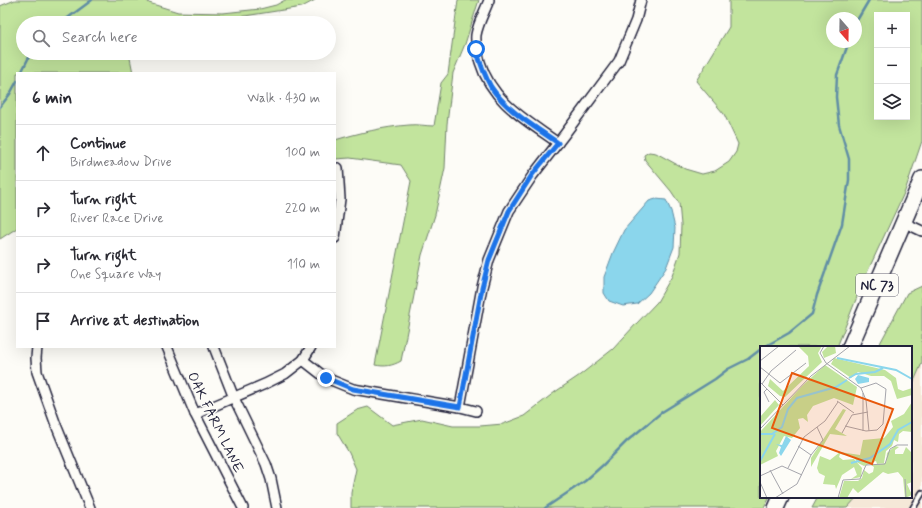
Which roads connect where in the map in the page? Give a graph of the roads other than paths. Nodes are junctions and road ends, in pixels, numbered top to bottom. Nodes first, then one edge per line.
1 (489, 0) edge
2 (641, 0) edge
3 (558, 143) junction
4 (338, 168) dead end
5 (922, 179) edge
6 (903, 222) junction
7 (922, 231) edge
8 (336, 232) edge
9 (850, 346) edge
10 (37, 348) edge
11 (167, 348) edge
12 (214, 348) edge
13 (310, 348) edge
14 (303, 360) junction
15 (234, 398) junction
16 (460, 407) junction
17 (476, 411) dead end
18 (195, 414) junction
19 (922, 493) edge
20 (781, 498) edge
21 (90, 508) edge
22 (243, 508) edge
23 (277, 508) edge
24 (776, 508) edge
25 (913, 508) edge

1 - 3 street
2 - 3 street
3 - 16 street
4 - 8 street
5 - 6 main road, NC 73
6 - 7 street
6 - 9 main road, NC 73
10 - 21 street
11 - 18 street, OAK FARM LANE
12 - 15 street, OAK FARM LANE
13 - 14 street
14 - 15 street
14 - 16 street
15 - 18 street
15 - 23 street, OAK FARM LANE
16 - 17 street
18 - 22 street, OAK FARM LANE
19 - 25 lane
20 - 24 main road

